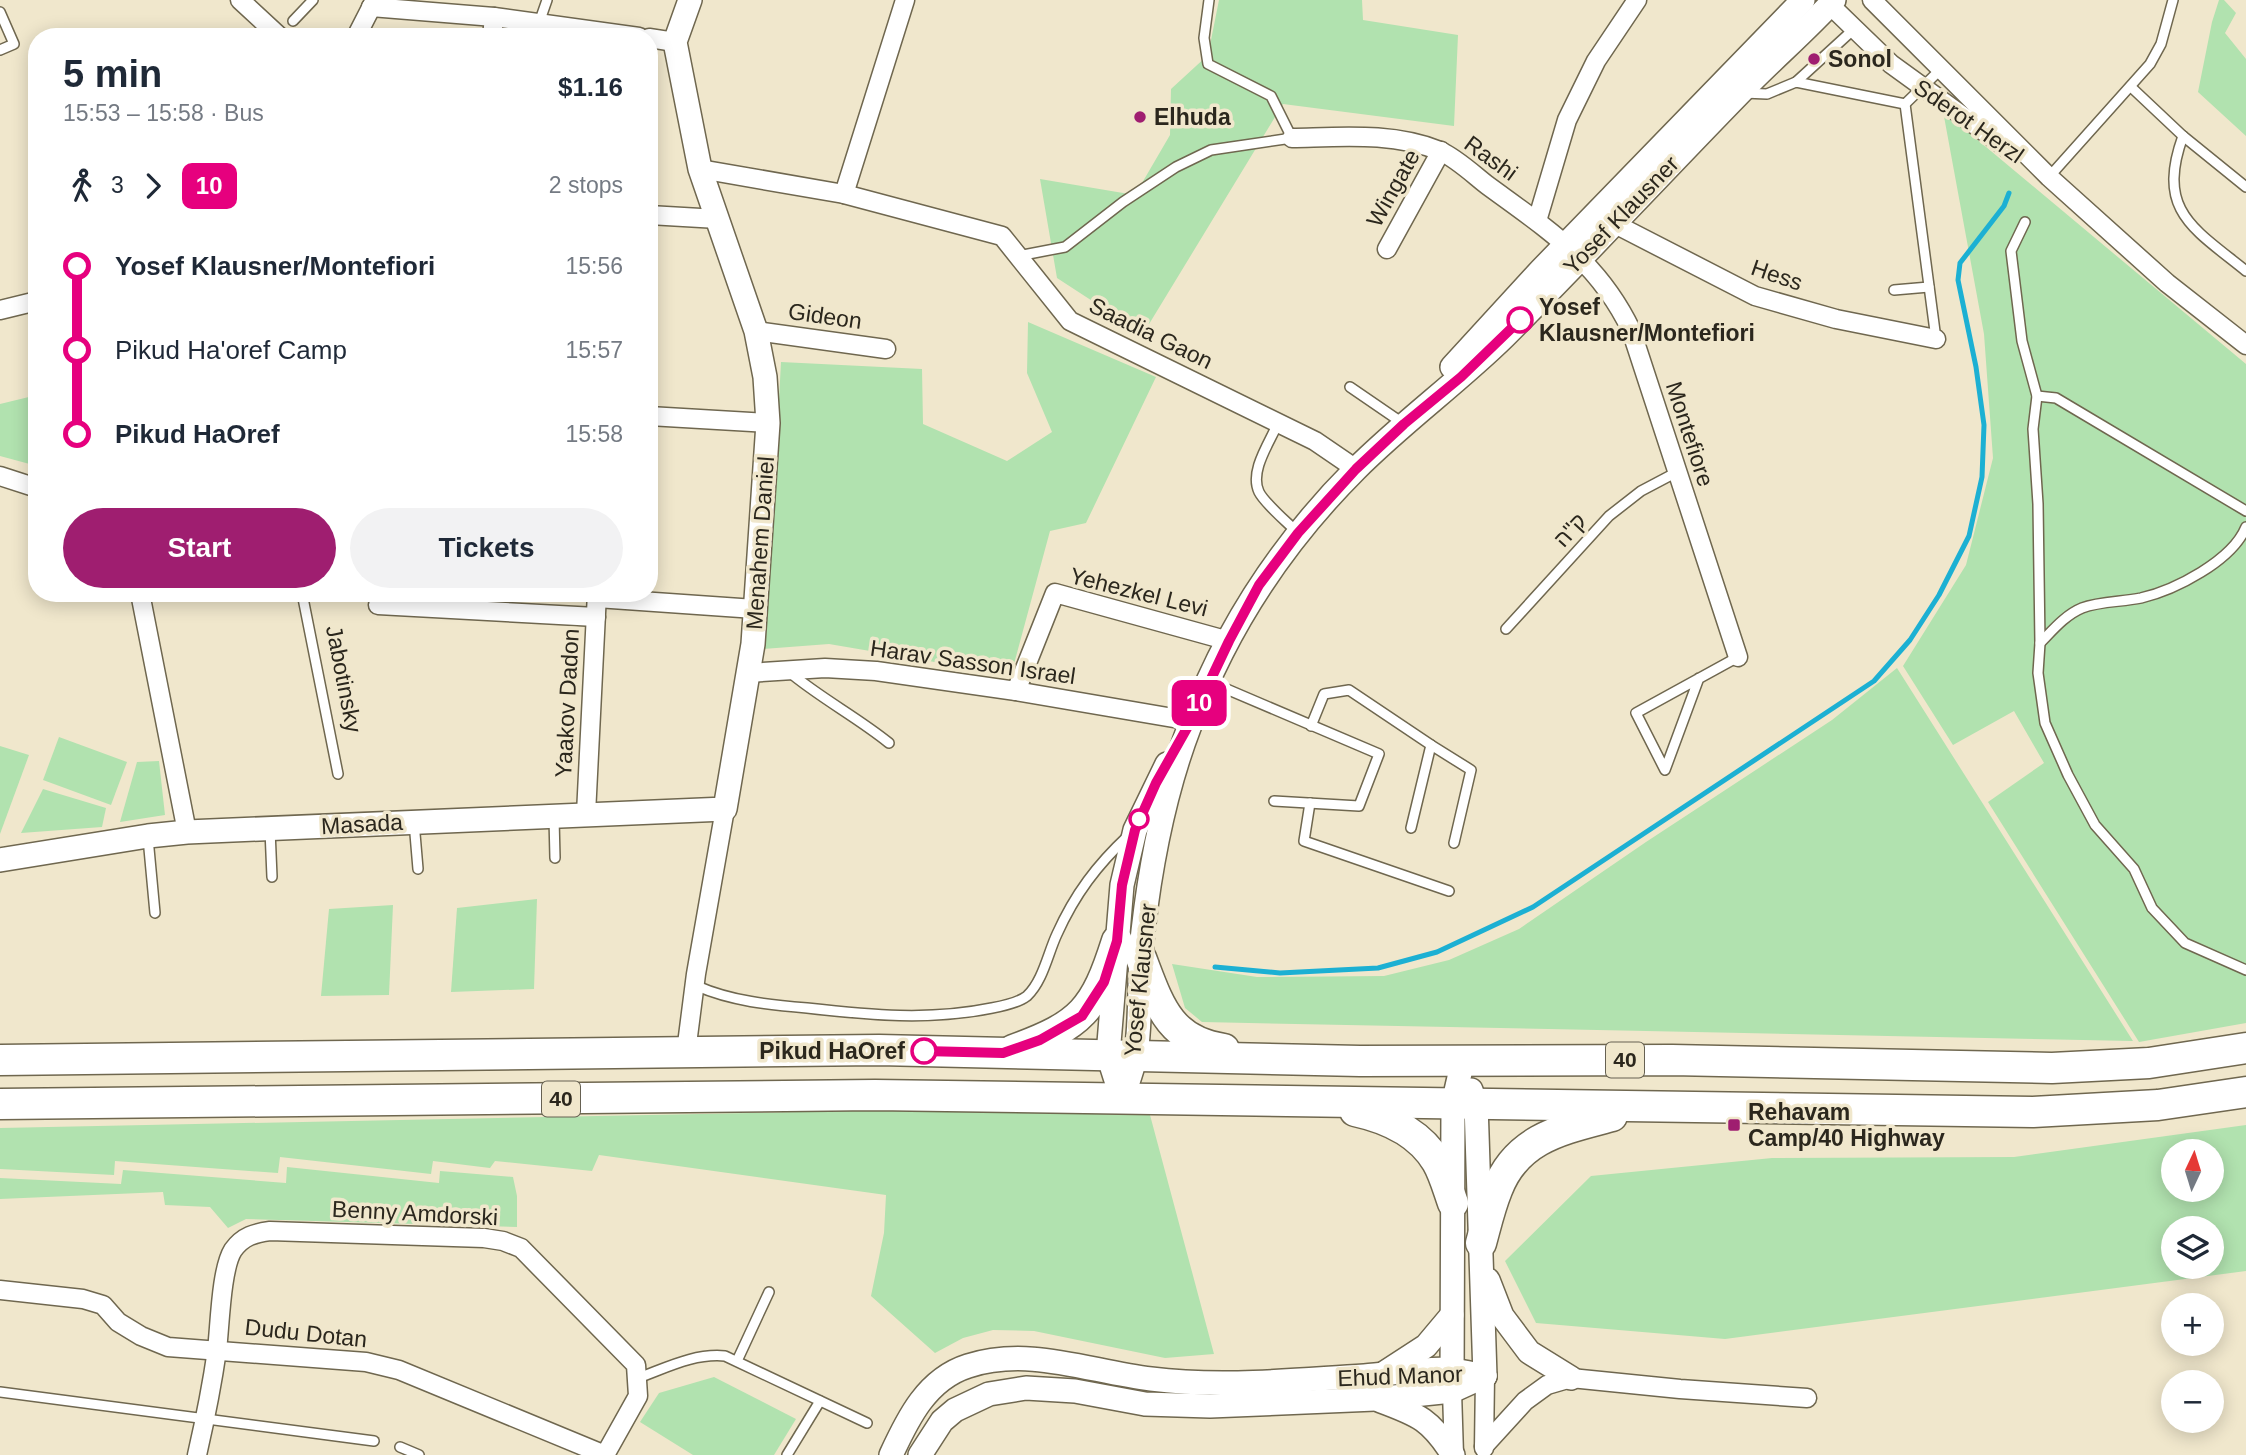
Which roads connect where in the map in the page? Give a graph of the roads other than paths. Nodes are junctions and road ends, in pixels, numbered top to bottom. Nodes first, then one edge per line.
1 (240, 0) edge
2 (313, 0) edge
3 (547, 0) edge
4 (691, 0) edge
5 (905, 0) edge
6 (1209, 0) edge
7 (1637, 0) edge
8 (1803, 0) edge
9 (1872, 0) edge
10 (2173, 0) edge
11 (1830, 1) edge
12 (370, 3) edge
13 (0, 12) edge
14 (494, 17) junction
15 (293, 21) dead end
16 (539, 23) junction
17 (270, 28) edge
18 (360, 28) edge
19 (493, 28) edge
20 (575, 28) edge
21 (1854, 29) junction
22 (658, 39) edge
23 (675, 42) junction
24 (0, 50) edge
25 (1941, 69) junction
26 (1797, 82) junction
27 (2130, 87) junction
28 (1922, 88) junction
29 (1740, 92) junction
30 (1905, 104) junction
31 (2183, 136) junction
32 (1292, 138) junction
33 (1441, 151) junction
34 (700, 169) junction
35 (2049, 177) junction
36 (2246, 187) edge
37 (844, 194) junction
38 (658, 216) edge
39 (718, 219) junction
40 (1537, 221) junction
41 (2025, 222) dead end
42 (1613, 223) junction
43 (1387, 249) dead end
44 (1573, 251) junction
45 (1018, 256) junction
46 (2246, 271) edge
47 (1929, 286) junction
48 (1894, 290) dead end
49 (28, 303) edge
50 (0, 310) edge
51 (756, 331) junction
52 (1936, 339) joint
53 (2246, 345) edge
54 (886, 349) dead end
55 (1350, 387) dead end
56 (2037, 396) junction
57 (658, 417) edge
58 (768, 423) junction
59 (1278, 423) junction
60 (1404, 424) junction
61 (1356, 469) junction
62 (1676, 472) junction
63 (0, 476) edge
64 (28, 485) edge
65 (2246, 510) edge
66 (2246, 527) edge
67 (1298, 533) junction
68 (658, 601) edge
69 (142, 602) edge
70 (304, 602) edge
71 (597, 602) edge
72 (379, 605) dead end
73 (755, 609) junction
74 (596, 617) junction
75 (1506, 629) dead end
76 (1229, 641) junction
77 (2040, 643) junction
78 (1738, 657) joint
79 (787, 670) junction
80 (747, 673) junction
81 (1699, 678) junction
82 (1209, 682) junction
83 (1016, 691) junction
84 (1191, 721) junction
85 (1311, 726) junction
86 (889, 743) dead end
87 (1431, 745) junction
88 (338, 774) dead end
89 (1275, 801) dead end
90 (1310, 803) junction
91 (726, 809) junction
92 (586, 814) junction
93 (554, 816) junction
94 (414, 822) junction
95 (270, 828) junction
96 (1411, 828) dead end
97 (1135, 830) junction
98 (187, 832) junction
99 (148, 836) junction
100 (1454, 843) dead end
101 (555, 858) dead end
102 (0, 860) edge
103 (418, 869) dead end
104 (272, 877) dead end
105 (1449, 891) dead end
106 (155, 912) dead end
107 (1117, 941) junction
108 (1141, 958) junction
109 (2246, 970) edge
110 (696, 974) junction
111 (2246, 1048) edge
112 (687, 1052) junction
113 (1003, 1053) junction
114 (1122, 1055) junction
115 (1287, 1059) junction
116 (0, 1060) edge
117 (1463, 1060) junction
118 (2246, 1092) edge
119 (1122, 1100) junction
120 (1321, 1102) junction
121 (0, 1104) edge
122 (1464, 1104) junction
123 (1644, 1107) junction
124 (1453, 1203) junction
125 (1481, 1252) junction
126 (0, 1290) edge
127 (769, 1292) dead end
128 (1452, 1315) junction
129 (217, 1349) junction
130 (737, 1361) junction
131 (1383, 1374) junction
132 (1486, 1376) junction
133 (638, 1378) junction
134 (1571, 1378) junction
135 (1452, 1380) junction
136 (0, 1392) edge
137 (1807, 1398) dead end
138 (1375, 1399) junction
139 (820, 1401) junction
140 (205, 1418) junction
141 (867, 1423) dead end
142 (374, 1441) dead end
143 (400, 1447) dead end
144 (1484, 1451) edge
145 (197, 1455) edge
146 (419, 1455) edge
147 (605, 1455) edge
148 (787, 1455) edge
149 (891, 1455) edge
150 (919, 1455) edge
151 (1454, 1455) edge

1 - 17 street
2 - 15 lane
3 - 16 lane
4 - 23 main road
5 - 37 street
6 - 32 lane
7 - 40 street
8 - 44 main road, Yosef Klausner
9 - 25 street, Sderot Herzl
10 - 27 lane
11 - 21 street, Sderot Herzl
11 - 29 main road, Yosef Klausner
12 - 14 street
12 - 18 street
13 - 24 lane
14 - 16 street
14 - 19 street
16 - 20 street
21 - 26 lane
21 - 28 street, Sderot Herzl
22 - 23 street
23 - 34 main road, Menahem Daniel
25 - 28 lane
25 - 35 street, Sderot Herzl
26 - 29 lane
26 - 30 lane
27 - 31 lane
27 - 35 lane
28 - 30 lane
28 - 35 street, Sderot Herzl
29 - 42 main road, Yosef Klausner
30 - 47 lane
31 - 36 lane
31 - 46 lane
32 - 33 street, Rashi
32 - 45 lane
33 - 40 street, Rashi
33 - 43 street, Wingate
34 - 37 street, Saadia Gaon
34 - 39 main road, Menahem Daniel
35 - 53 street, Sderot Herzl
37 - 45 street, Saadia Gaon
38 - 39 street
39 - 51 main road, Menahem Daniel
40 - 44 street, Rashi
41 - 56 lane
42 - 44 main road, Yosef Klausner
42 - 52 street, Hess
44 - 60 main road, Yosef Klausner
44 - 62 street, Montefiore
45 - 59 street, Saadia Gaon
47 - 48 lane
47 - 52 lane
49 - 50 street
51 - 54 street, Gideon
51 - 58 main road, Menahem Daniel
55 - 60 lane
56 - 65 lane
56 - 77 lane
57 - 58 street
58 - 73 main road, Menahem Daniel
59 - 61 street, Saadia Gaon
59 - 67 lane
60 - 61 main road, Yosef Klausner
61 - 67 main road, Yosef Klausner
62 - 75 lane, ק"ה
62 - 78 street, Montefiore
63 - 64 street
66 - 77 lane
67 - 76 main road, Yosef Klausner
68 - 73 street
69 - 98 street
70 - 88 lane, Jabotinsky
71 - 74 street, Yaakov Dadon
72 - 74 street
73 - 80 main road, Menahem Daniel
74 - 92 street, Yaakov Dadon
76 - 82 main road, Yosef Klausner
76 - 83 street, Yehezkel Levi
77 - 109 lane
78 - 81 lane
79 - 80 street, Harav Sasson Israel
79 - 83 street, Harav Sasson Israel
79 - 86 lane
80 - 91 main road, Menahem Daniel
81 - 81 lane
82 - 84 main road, Yosef Klausner
82 - 85 lane
83 - 84 street, Harav Sasson Israel
84 - 97 main road, Yosef Klausner
84 - 108 main road, Yosef Klausner
85 - 87 lane
85 - 90 lane
87 - 96 lane
87 - 100 lane
89 - 90 lane
90 - 105 lane
91 - 92 main road, Masada
91 - 110 street, Menahem Daniel
92 - 93 main road, Masada
93 - 94 main road, Masada
93 - 101 lane
94 - 95 main road, Masada
94 - 103 lane
95 - 98 main road, Masada
95 - 104 lane
97 - 107 main road, Yosef Klausner
97 - 110 lane
98 - 99 main road, Masada
99 - 102 main road, Masada
99 - 106 lane
107 - 113 highway
107 - 114 main road, Yosef Klausner
108 - 114 main road, Yosef Klausner
108 - 115 highway
110 - 112 street, Menahem Daniel
111 - 117 highway, 40
112 - 113 highway, 40
112 - 116 highway, 40
113 - 114 highway, 40
114 - 115 highway, 40
114 - 119 main road, Yosef Klausner
115 - 117 highway, 40
117 - 122 main road
118 - 123 highway, 40
119 - 120 highway, 40
119 - 121 highway, 40
120 - 122 highway, 40
120 - 124 highway
122 - 123 highway, 40
122 - 124 main road
122 - 125 main road
123 - 125 highway
124 - 128 main road
125 - 132 main road
125 - 134 main road
126 - 129 street, Dudu Dotan
127 - 130 lane
128 - 131 main road
128 - 135 main road
129 - 133 street, Benny Amdorski
129 - 140 street
129 - 147 street, Dudu Dotan
130 - 133 lane
130 - 139 lane
131 - 135 main road, Ehud Manor
131 - 149 main road, Ehud Manor
132 - 135 main road, Ehud Manor
132 - 144 street
133 - 147 street
134 - 137 street
134 - 144 street
135 - 138 main road, Ehud Manor
135 - 151 street
136 - 140 lane
138 - 150 main road, Ehud Manor
138 - 151 main road
139 - 141 lane
139 - 148 lane
140 - 142 lane
140 - 145 street
143 - 146 lane

